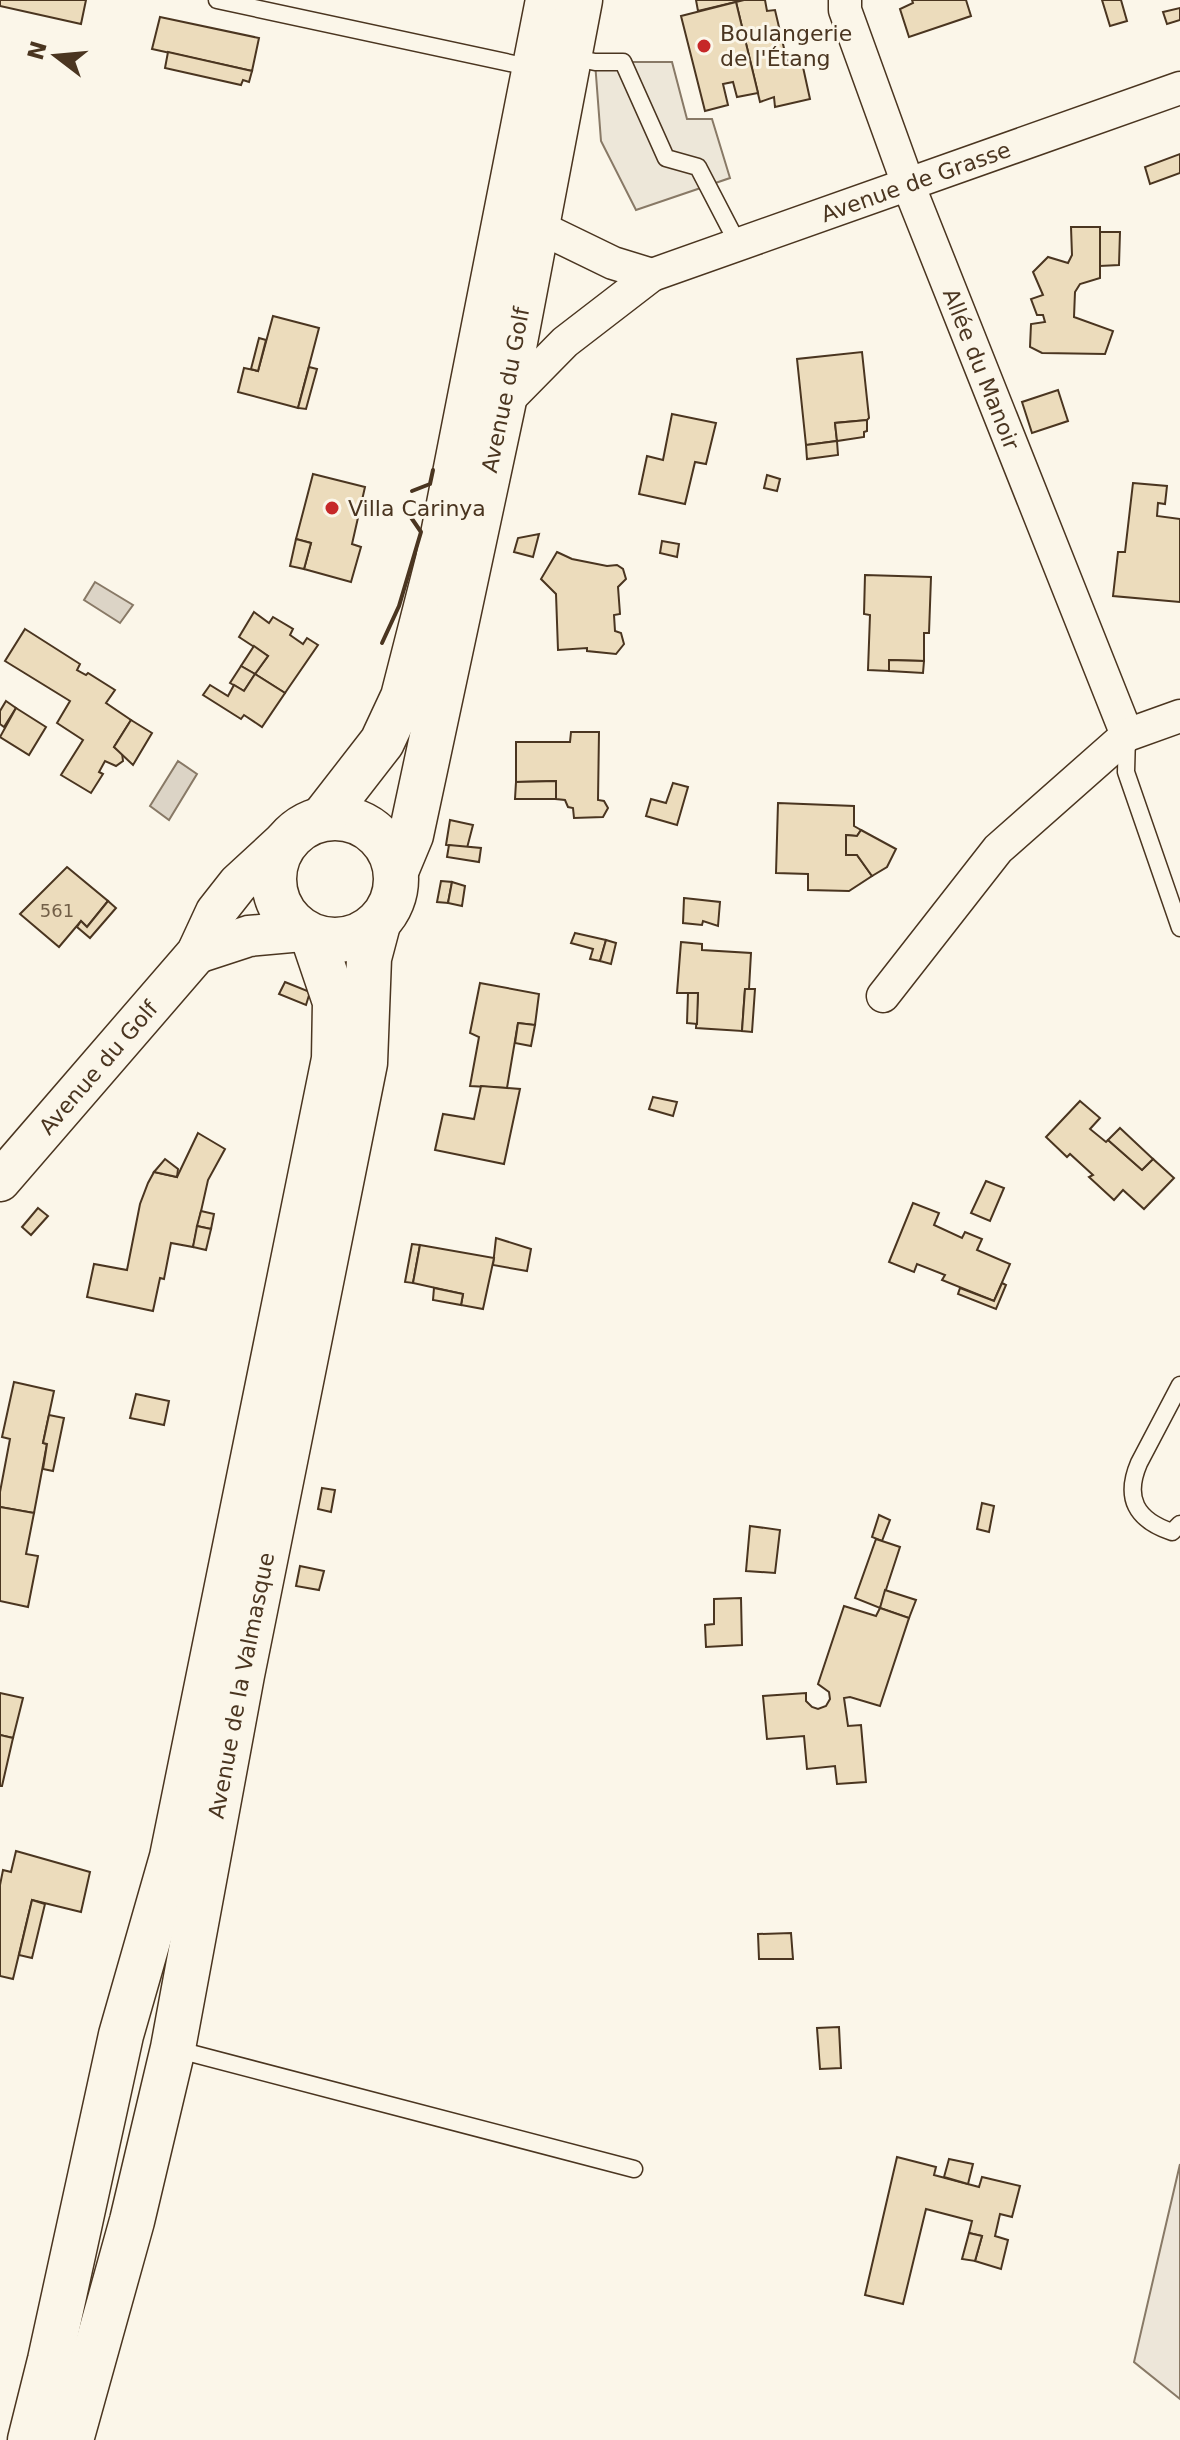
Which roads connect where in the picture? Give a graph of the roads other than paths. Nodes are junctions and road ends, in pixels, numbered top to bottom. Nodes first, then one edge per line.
1 (217, 0) edge
2 (548, 0) edge
3 (580, 0) edge
4 (845, 0) edge
5 (551, 63) junction
6 (1180, 88) edge
7 (908, 184) junction
8 (537, 230) junction
9 (739, 246) junction
10 (652, 275) junction
11 (489, 300) junction
12 (503, 405) junction
13 (1180, 716) edge
14 (1127, 735) junction
15 (307, 827) junction
16 (396, 871) junction
17 (378, 924) junction
18 (1180, 928) edge
19 (307, 934) junction
20 (197, 953) junction
21 (883, 996) dead end
22 (0, 1181) edge
23 (1180, 1385) edge
24 (1180, 1524) edge
25 (121, 2035) junction
26 (173, 2048) junction
27 (634, 2169) dead end
28 (30, 2440) edge
29 (71, 2440) edge

1 - 5 lane
2 - 5 main road, Avenue du Golf
3 - 5 main road, Avenue du Golf
4 - 7 street, Allée du Manoir
5 - 8 main road, Avenue du Golf
5 - 9 lane
5 - 11 main road, Avenue du Golf
6 - 7 street, Avenue de Grasse
7 - 9 street, Avenue de Grasse
7 - 14 street, Allée du Manoir
8 - 10 street
8 - 11 main road
8 - 12 main road, Avenue du Golf
9 - 10 street, Avenue de Grasse
10 - 12 street, Avenue de Grasse
11 - 15 main road, Avenue du Golf
12 - 16 main road, Avenue du Golf
13 - 14 street
14 - 18 lane
14 - 21 street
15 - 16 main road
15 - 19 main road
15 - 20 street, Avenue du Golf
16 - 17 main road
17 - 19 main road
17 - 26 main road, Avenue de la Valmasque
19 - 20 street
19 - 25 main road, Avenue de la Valmasque
20 - 22 street, Avenue du Golf
23 - 24 lane
25 - 26 main road
25 - 28 main road, Avenue de la Valmasque
26 - 27 lane
26 - 29 main road, Avenue de la Valmasque

